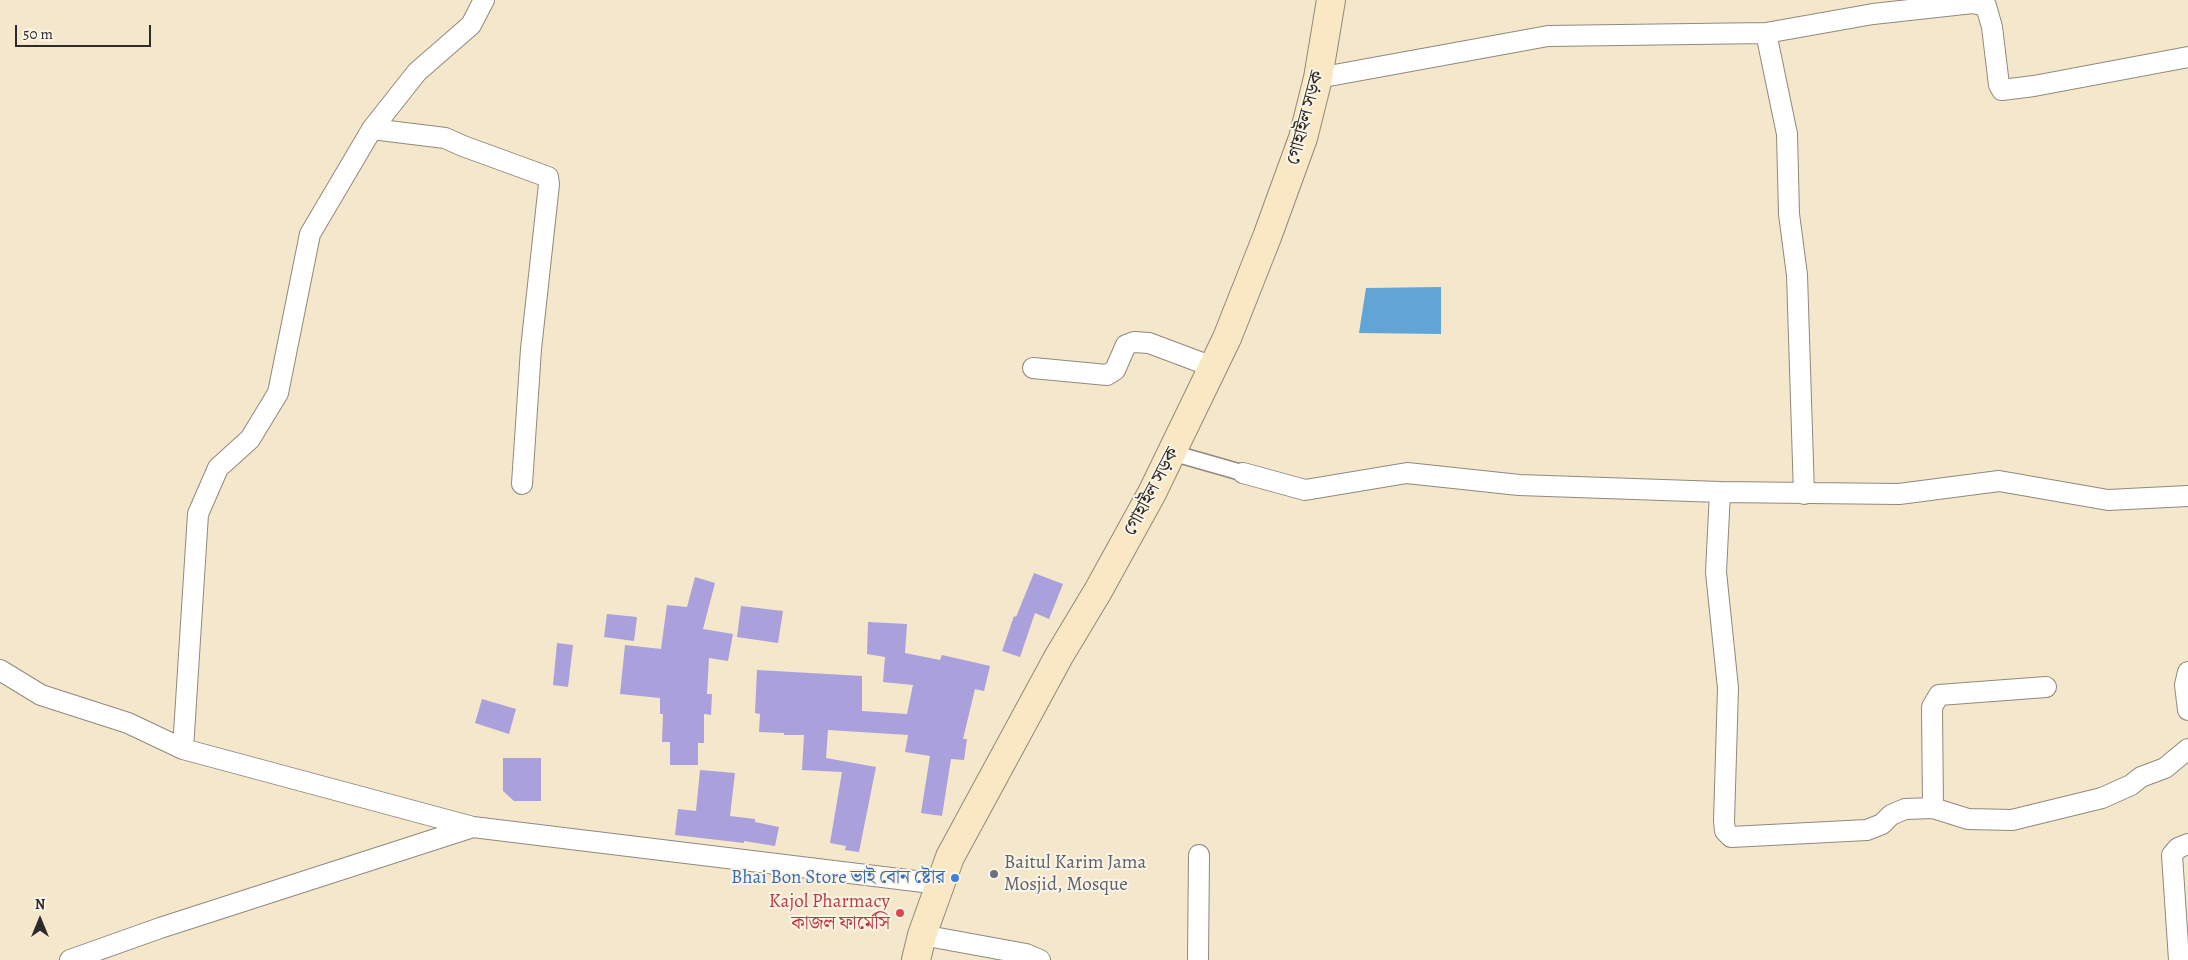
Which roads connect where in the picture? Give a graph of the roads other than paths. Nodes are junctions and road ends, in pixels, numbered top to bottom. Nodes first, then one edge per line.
1 (484, 0) edge
2 (1331, 0) edge
3 (1766, 33) junction
4 (2188, 57) edge
5 (1318, 78) junction
6 (372, 129) junction
7 (1213, 367) junction
8 (1033, 368) dead end
9 (1173, 453) junction
10 (1243, 474) joint
11 (522, 484) dead end
12 (1720, 492) junction
13 (1804, 494) junction
14 (2188, 496) edge
15 (0, 670) edge
16 (2188, 672) edge
17 (2046, 687) dead end
18 (2188, 710) edge
19 (183, 749) junction
20 (2188, 749) edge
21 (1933, 808) junction
22 (473, 827) junction
23 (2188, 844) edge
24 (1199, 855) dead end
25 (940, 884) junction
26 (919, 948) edge
27 (70, 960) edge
28 (1040, 960) edge
29 (1198, 960) edge
30 (2179, 960) edge

1 - 6 street
2 - 5 main road, গোহাইল সড়ক
3 - 4 street
3 - 5 street
3 - 13 street
5 - 7 main road, গোহাইল সড়ক
6 - 11 street
6 - 19 street
7 - 8 street
7 - 9 main road, গোহাইল সড়ক
9 - 10 street
9 - 25 main road, গোহাইল সড়ক
10 - 12 street
12 - 13 street
12 - 21 street
13 - 14 street
15 - 19 street
16 - 18 street
17 - 21 street
19 - 22 street
20 - 21 street
22 - 25 street
22 - 27 street
23 - 30 street
24 - 29 street
25 - 26 main road, গোহাইল সড়ক
26 - 28 street

